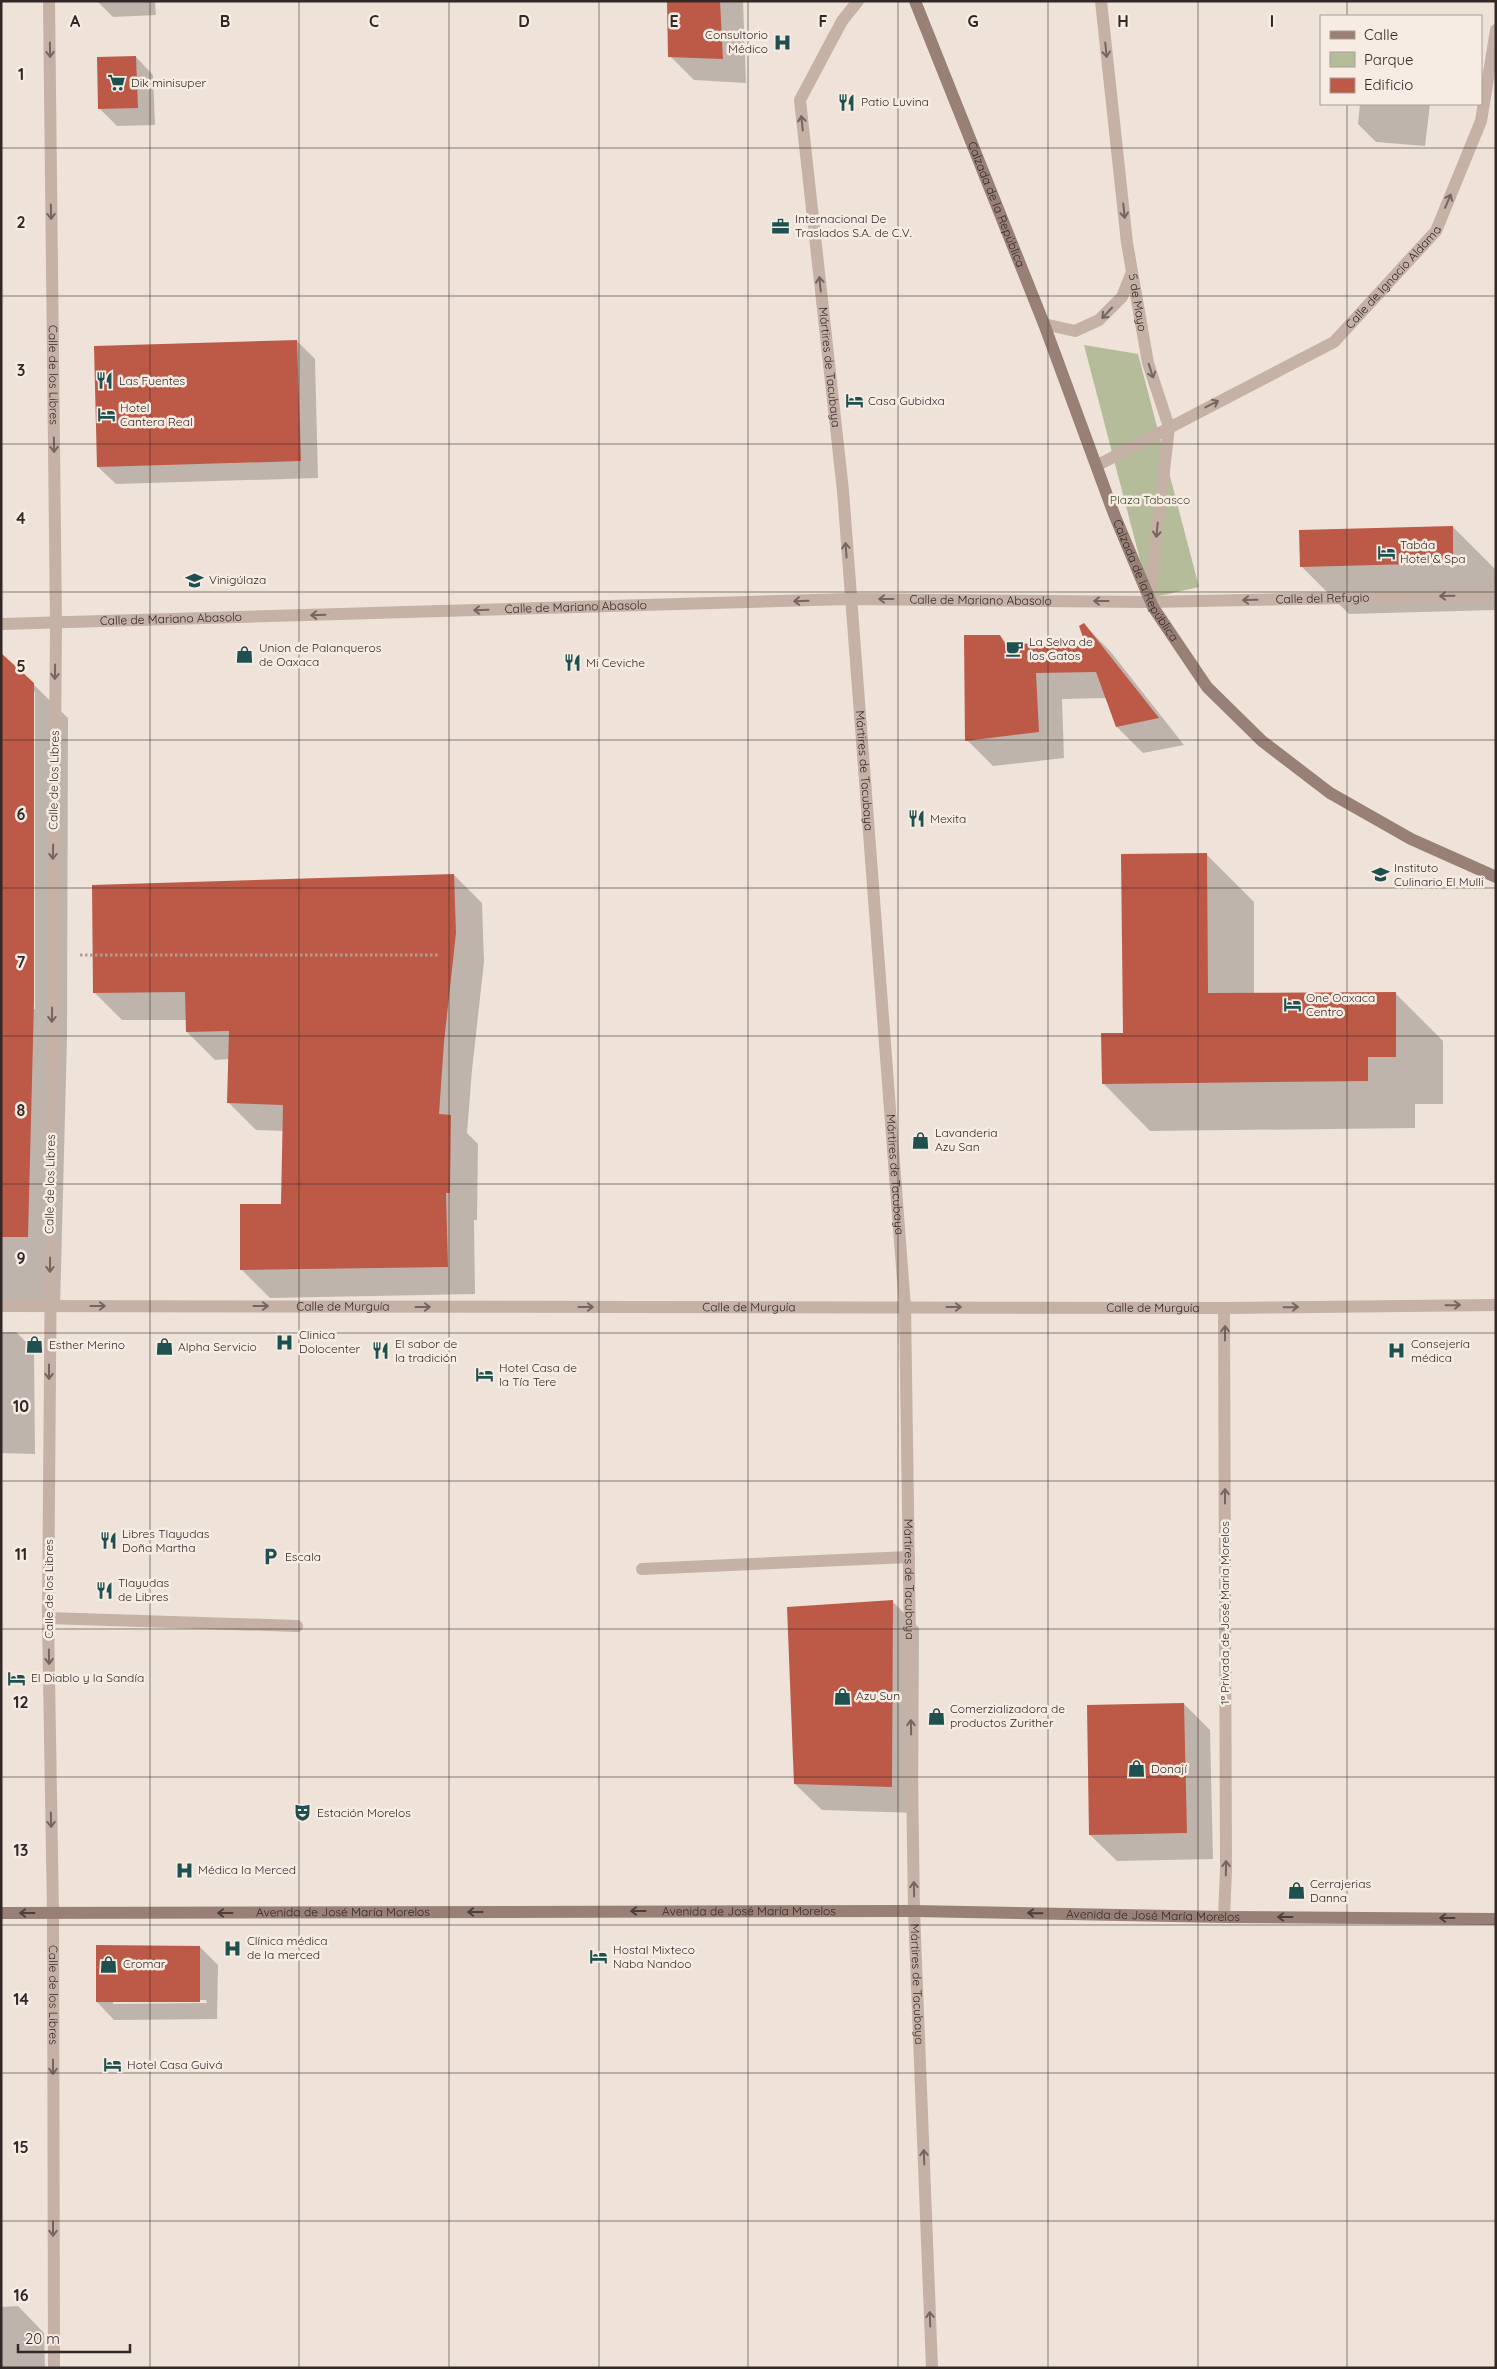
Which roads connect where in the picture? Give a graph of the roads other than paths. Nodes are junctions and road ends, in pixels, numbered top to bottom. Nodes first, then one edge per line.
1 (49, 1) edge
2 (858, 1) edge
3 (916, 1) edge
4 (1101, 1) edge
5 (1496, 30) edge
6 (1132, 272) junction
7 (1044, 324) junction
8 (1169, 427) junction
9 (1098, 465) junction
10 (1496, 595) edge
11 (850, 599) junction
12 (1149, 602) junction
13 (1, 624) edge
14 (56, 624) junction
15 (1496, 877) edge
16 (1496, 1304) edge
17 (1, 1306) edge
18 (49, 1306) junction
19 (905, 1307) junction
20 (1224, 1308) junction
21 (909, 1557) junction
22 (642, 1569) dead end
23 (48, 1618) junction
24 (297, 1626) dead end
25 (914, 1911) junction
26 (1, 1913) edge
27 (53, 1913) junction
28 (1224, 1917) junction
29 (1496, 1919) edge
30 (54, 2368) edge
31 (932, 2368) edge

1 -> 14 street, Calle de los Libres
11 -> 2 street, Mártires de Tacubaya
3 - 7 main road, Calzada de la República
4 -> 6 street, 5 de Mayo
8 -> 5 street, Calle de Ignacio Aldama
6 -> 7 street
6 -> 8 street, 5 de Mayo
7 - 9 main road, Calzada de la República
8 - 9 street, Calle de Ignacio Aldama
8 -> 12 street, 5 de Mayo
9 - 12 main road, Calzada de la República
10 -> 12 street, Calle del Refugio
12 -> 11 street, Calle de Mariano Abasolo
11 -> 14 street, Calle de Mariano Abasolo
11 - 19 street, Mártires de Tacubaya
12 - 15 main road, Calzada de la República
13 - 14 street, Calle de Mariano Abasolo
14 -> 18 street, Calle de los Libres
20 -> 16 street, Calle de Murguía
17 - 18 street, Calle de Murguía
18 -> 19 street, Calle de Murguía
18 -> 23 street, Calle de los Libres
19 -> 20 street, Calle de Murguía
19 - 21 street, Mártires de Tacubaya
28 -> 20 street, 1ª Prívada de José María Morelos
21 - 22 street
25 -> 21 street, Mártires de Tacubaya
23 - 24 street
23 -> 27 street, Calle de los Libres
25 -> 27 main road, Avenida de José María Morelos
28 -> 25 main road, Avenida de José María Morelos
31 -> 25 street, Mártires de Tacubaya
27 -> 26 main road, Avenida de José María Morelos
27 -> 30 street, Calle de los Libres
29 -> 28 main road, Avenida de José María Morelos

